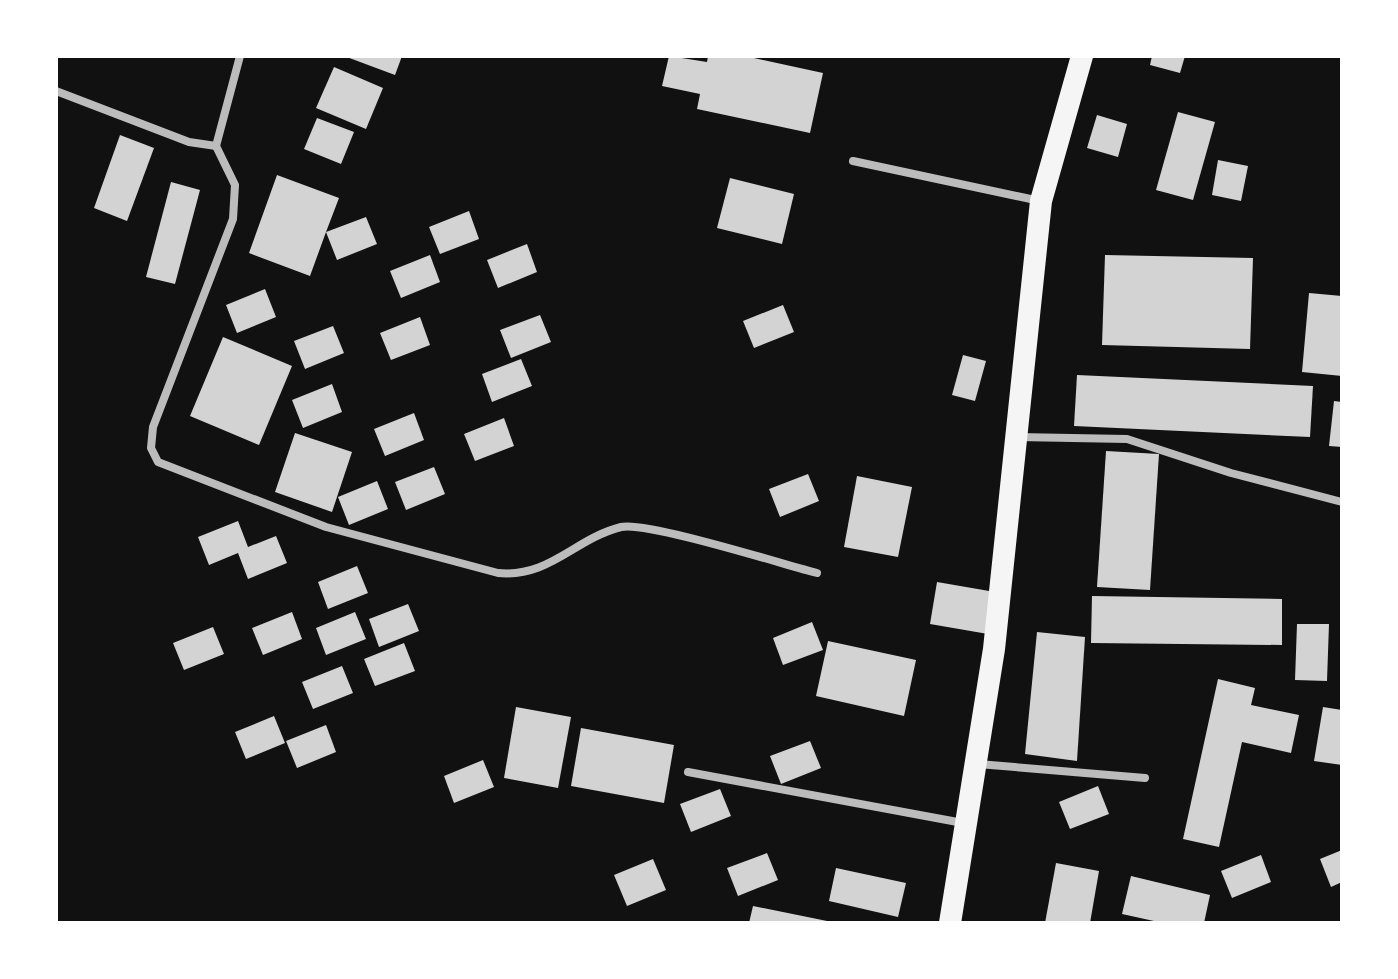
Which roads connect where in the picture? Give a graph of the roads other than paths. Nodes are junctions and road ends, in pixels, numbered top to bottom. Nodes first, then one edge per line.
1 (240, 56) edge
2 (1082, 56) edge
3 (56, 91) edge
4 (216, 146) junction
5 (853, 161) dead end
6 (1041, 201) junction
7 (1017, 437) junction
8 (1342, 502) edge
9 (817, 573) dead end
10 (977, 764) junction
11 (688, 772) dead end
12 (1145, 778) dead end
13 (967, 824) junction
14 (950, 923) edge

1 - 4 street
2 - 6 highway
3 - 4 street
4 - 9 street
5 - 6 street
6 - 7 highway
7 - 8 street
7 - 10 highway
10 - 12 street
10 - 13 highway
11 - 13 street
13 - 14 highway

